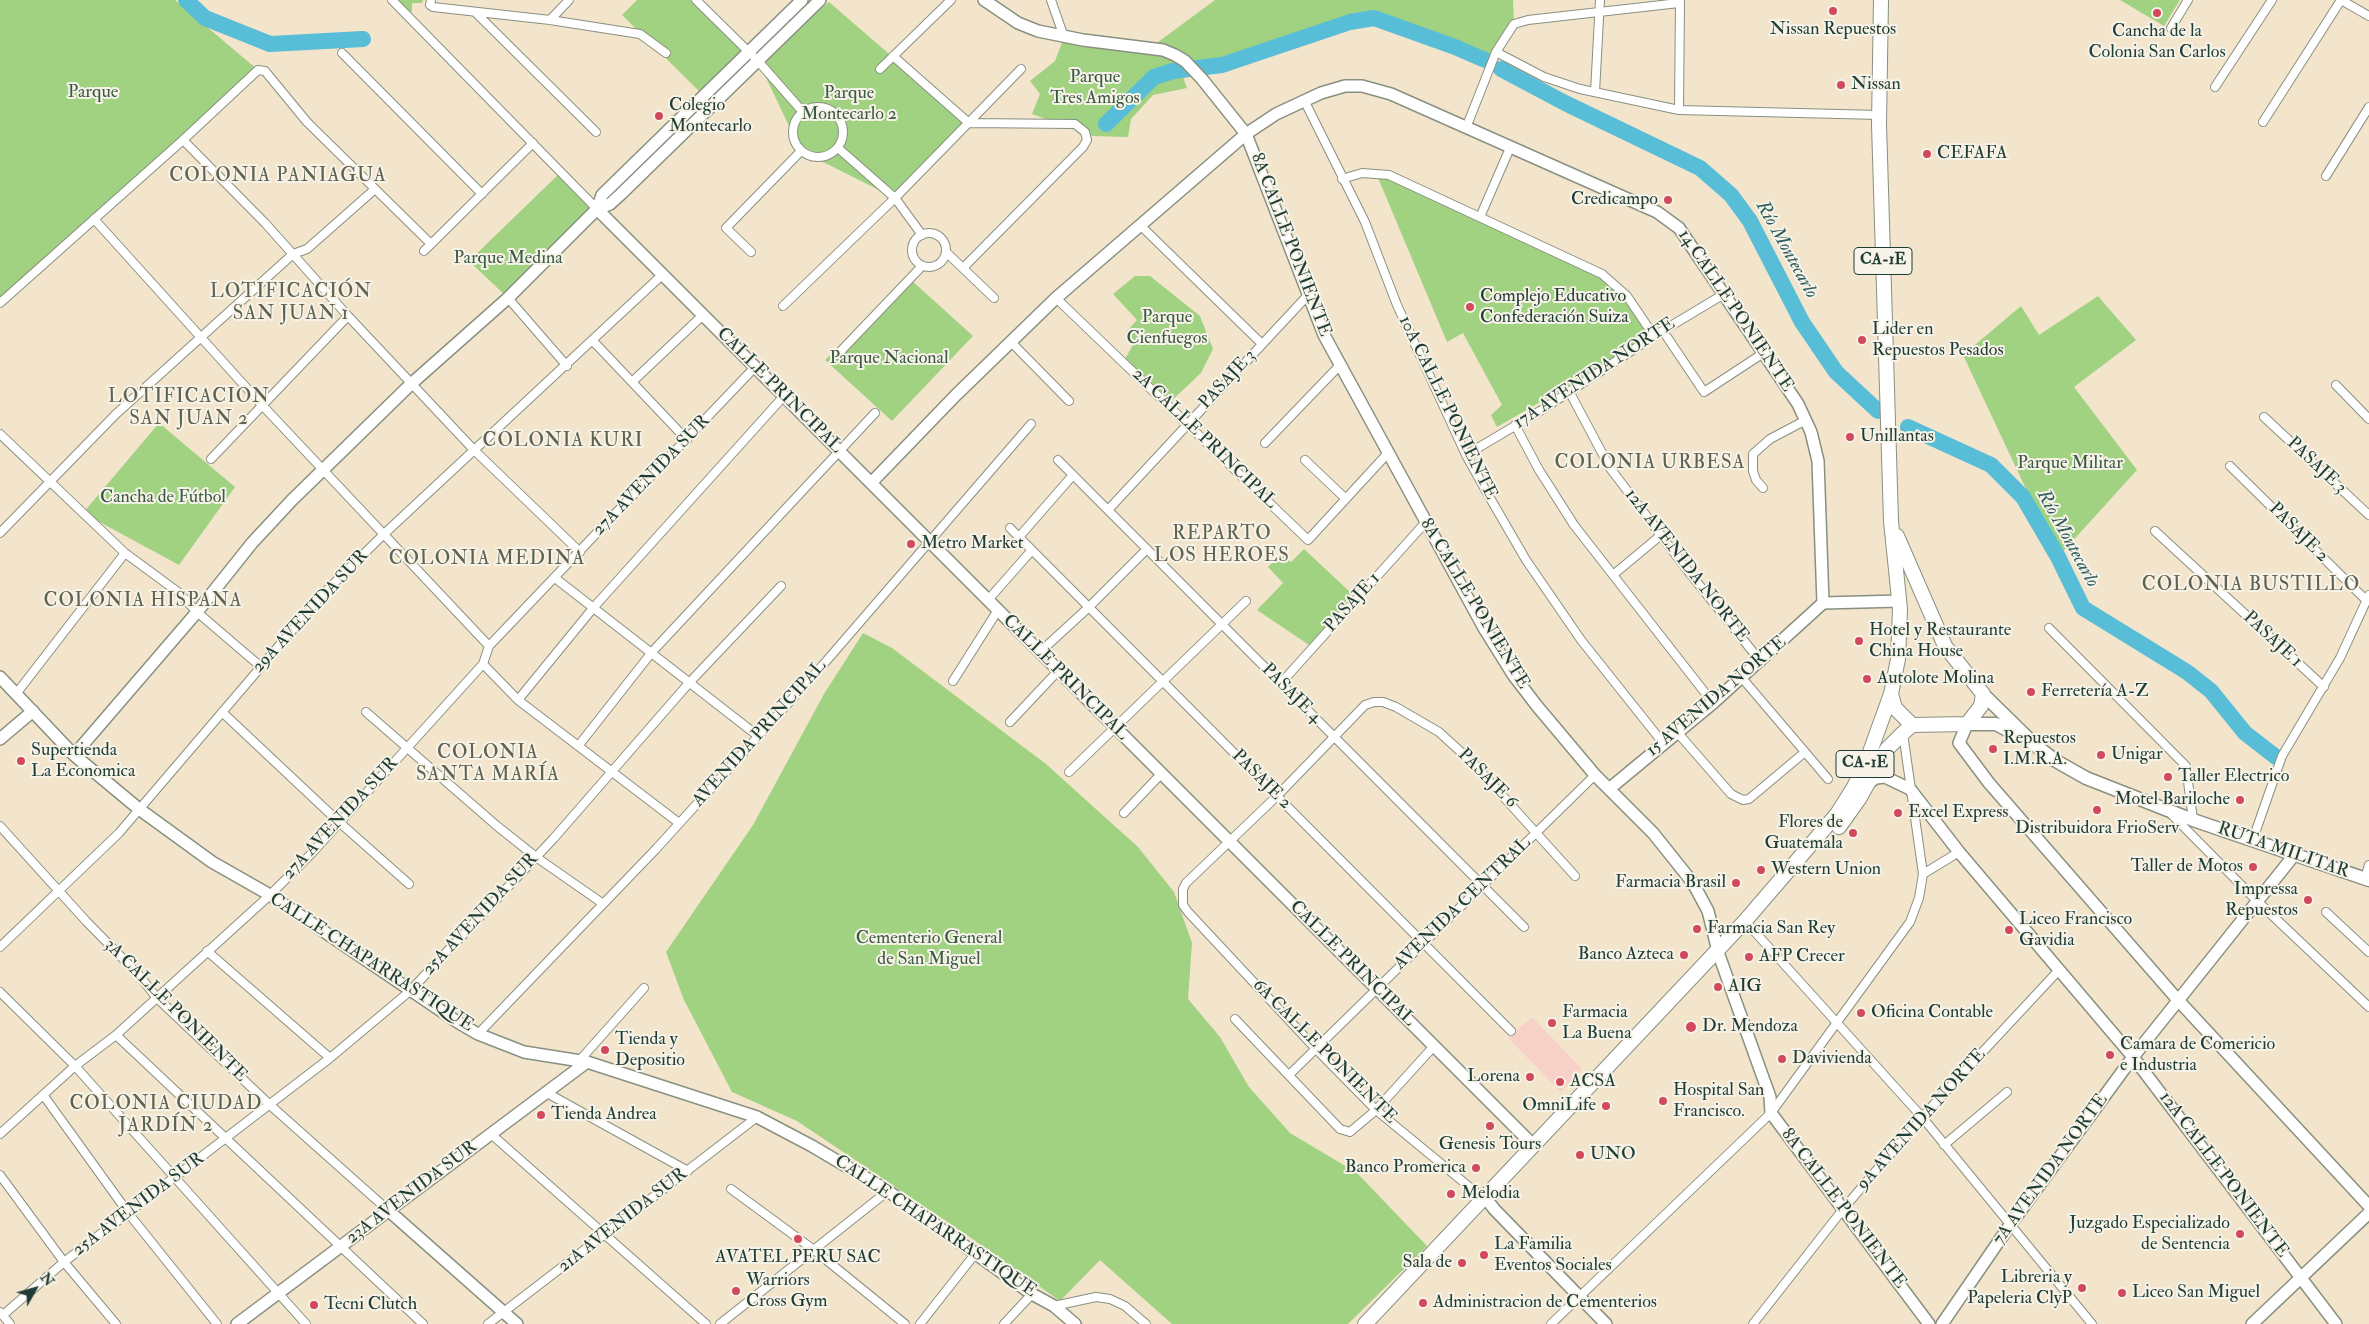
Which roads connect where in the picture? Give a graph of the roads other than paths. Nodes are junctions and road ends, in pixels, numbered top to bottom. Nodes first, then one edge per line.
1 (392, 0) edge
2 (430, 0) edge
3 (569, 0) edge
4 (802, 0) edge
5 (819, 0) edge
6 (951, 0) edge
7 (984, 0) edge
8 (1051, 0) edge
9 (1600, 0) edge
10 (1880, 0) edge
11 (2188, 0) edge
12 (2272, 0) edge
13 (2341, 0) edge
14 (697, 1) edge
15 (1680, 1) edge
16 (476, 12) junction
17 (1599, 12) junction
18 (2369, 16) edge
19 (550, 20) junction
20 (2171, 28) dead end
21 (1064, 37) junction
22 (1496, 52) junction
23 (342, 53) dead end
24 (666, 53) dead end
25 (893, 56) junction
26 (753, 57) junction
27 (880, 69) dead end
28 (1021, 69) dead end
29 (2215, 87) dead end
30 (1596, 92) junction
31 (1304, 100) junction
32 (2369, 107) edge
33 (1679, 110) junction
34 (803, 112) junction
35 (1879, 115) junction
36 (679, 120) junction
37 (969, 122) junction
38 (2263, 122) dead end
39 (1466, 128) junction
40 (688, 130) junction
41 (596, 132) dead end
42 (1246, 134) junction
43 (183, 140) junction
44 (533, 143) junction
45 (838, 148) junction
46 (1510, 148) junction
47 (801, 151) junction
48 (2326, 176) dead end
49 (1342, 178) junction
50 (375, 189) junction
51 (482, 194) junction
52 (894, 198) junction
53 (597, 210) junction
54 (1480, 217) junction
55 (94, 219) junction
56 (1140, 225) junction
57 (922, 235) junction
58 (432, 244) junction
59 (424, 251) dead end
60 (751, 252) dead end
61 (946, 252) junction
62 (293, 254) junction
63 (922, 266) junction
64 (964, 267) junction
65 (662, 274) junction
66 (1724, 294) junction
67 (1308, 295) junction
68 (508, 298) junction
69 (994, 298) dead end
70 (1056, 298) junction
71 (0, 303) edge
72 (783, 306) dead end
73 (703, 315) junction
74 (348, 316) junction
75 (1654, 336) junction
76 (201, 337) junction
77 (1667, 337) dead end
78 (594, 341) junction
79 (1011, 342) junction
80 (1262, 344) junction
81 (1765, 352) junction
82 (837, 355) dead end
83 (1340, 365) junction
84 (567, 366) junction
85 (755, 367) junction
86 (632, 382) junction
87 (411, 384) junction
88 (2336, 385) dead end
89 (1569, 391) junction
90 (784, 396) junction
91 (1069, 401) dead end
92 (262, 405) junction
93 (875, 413) dead end
94 (2264, 417) dead end
95 (2369, 419) edge
96 (1806, 420) junction
97 (1031, 424) dead end
98 (1188, 424) junction
99 (1515, 425) junction
100 (0, 434) edge
101 (686, 440) junction
102 (1264, 443) dead end
103 (474, 450) junction
104 (839, 451) junction
105 (1388, 453) junction
106 (1466, 455) junction
107 (211, 458) dead end
108 (1058, 460) dead end
109 (1305, 460) dead end
110 (2230, 466) dead end
111 (324, 470) junction
112 (1073, 475) junction
113 (49, 482) junction
114 (871, 483) junction
115 (1763, 488) dead end
116 (1346, 498) junction
117 (1108, 510) junction
118 (2369, 515) edge
119 (1891, 521) junction
120 (1425, 523) junction
121 (1010, 528) dead end
122 (2155, 531) dead end
123 (0, 533) edge
124 (384, 534) junction
125 (1661, 535) junction
126 (1019, 537) junction
127 (930, 542) junction
128 (1147, 549) junction
129 (1032, 550) junction
130 (580, 552) junction
131 (124, 553) junction
132 (1613, 575) junction
133 (555, 578) junction
134 (781, 586) dead end
135 (2368, 598) edge
136 (988, 600) junction
137 (1925, 600) junction
138 (1246, 601) dead end
139 (1900, 601) junction
140 (1823, 603) junction
141 (594, 607) junction
142 (1089, 607) junction
143 (998, 610) junction
144 (196, 612) junction
145 (1223, 625) junction
146 (2049, 628) dead end
147 (489, 646) junction
148 (652, 652) junction
149 (1040, 652) junction
150 (1761, 662) junction
151 (482, 664) junction
152 (260, 666) junction
153 (1058, 671) junction
154 (0, 677) edge
155 (1742, 678) junction
156 (953, 681) dead end
157 (1164, 682) junction
158 (689, 683) junction
159 (1280, 683) junction
160 (2324, 687) junction
161 (16, 694) junction
162 (1891, 694) junction
163 (1983, 694) junction
164 (518, 700) junction
165 (1714, 703) junction
166 (33, 711) junction
167 (222, 712) junction
168 (366, 712) dead end
169 (1010, 722) dead end
170 (1967, 724) junction
171 (1116, 728) junction
172 (1907, 729) junction
173 (1677, 732) junction
174 (758, 736) junction
175 (1335, 738) junction
176 (0, 739) edge
177 (1663, 743) junction
178 (579, 745) junction
179 (2035, 745) junction
180 (407, 748) junction
181 (1805, 752) junction
182 (74, 755) junction
183 (613, 771) junction
184 (1069, 772) dead end
185 (1162, 774) junction
186 (1595, 775) junction
187 (1828, 779) dead end
188 (1867, 784) junction
189 (1609, 789) junction
190 (1910, 789) junction
191 (1277, 796) junction
192 (139, 809) junction
193 (2169, 811) junction
194 (1124, 813) dead end
195 (2193, 820) junction
196 (338, 822) junction
197 (679, 823) junction
198 (0, 826) edge
199 (1537, 831) junction
200 (2253, 839) junction
201 (1230, 842) junction
202 (1959, 852) junction
203 (2294, 854) junction
204 (536, 857) junction
205 (2369, 865) edge
206 (1923, 874) junction
207 (1575, 876) dead end
208 (2367, 879) edge
209 (409, 884) dead end
210 (1482, 886) junction
211 (57, 890) junction
212 (270, 895) junction
213 (2256, 900) junction
214 (602, 903) junction
215 (2326, 912) dead end
216 (1748, 923) junction
217 (1524, 927) dead end
218 (1424, 943) junction
219 (0, 947) edge
220 (207, 951) junction
221 (1718, 952) junction
222 (2369, 952) edge
223 (2060, 970) junction
224 (644, 988) dead end
225 (1377, 989) junction
226 (410, 991) junction
227 (0, 992) edge
228 (156, 997) junction
229 (2177, 999) junction
230 (2369, 1007) edge
231 (1235, 1019) dead end
232 (1838, 1022) junction
233 (1511, 1031) dead end
234 (478, 1034) junction
235 (116, 1035) junction
236 (1434, 1046) junction
237 (1316, 1049) junction
238 (2133, 1056) junction
239 (330, 1058) junction
240 (584, 1061) junction
241 (76, 1066) junction
242 (1289, 1075) junction
243 (2007, 1092) dead end
244 (547, 1093) junction
245 (44, 1096) junction
246 (270, 1105) junction
247 (1376, 1110) junction
248 (1771, 1114) junction
249 (757, 1118) junction
250 (1922, 1118) junction
251 (0, 1134) edge
252 (491, 1134) junction
253 (225, 1140) junction
254 (1944, 1145) junction
255 (1534, 1146) junction
256 (688, 1171) junction
257 (0, 1174) edge
258 (175, 1178) junction
259 (731, 1189) dead end
260 (888, 1191) junction
261 (1487, 1200) junction
262 (2369, 1206) edge
263 (1844, 1208) junction
264 (388, 1211) junction
265 (129, 1214) junction
266 (2369, 1214) edge
267 (2010, 1225) junction
268 (604, 1235) junction
269 (342, 1246) junction
270 (814, 1250) junction
271 (975, 1254) junction
272 (64, 1262) junction
273 (2301, 1279) junction
274 (279, 1293) junction
275 (1032, 1294) junction
276 (1580, 1298) junction
277 (1054, 1306) junction
278 (504, 1312) junction
279 (1, 1313) edge
280 (10, 1324) edge
281 (116, 1324) edge
282 (217, 1324) edge
283 (237, 1324) edge
284 (306, 1324) edge
285 (423, 1324) edge
286 (488, 1324) edge
287 (517, 1324) edge
288 (706, 1324) edge
289 (720, 1324) edge
290 (905, 1324) edge
291 (920, 1324) edge
292 (1004, 1324) edge
293 (1075, 1324) edge
294 (1146, 1324) edge
295 (1365, 1324) edge
296 (1376, 1324) edge
297 (1552, 1324) edge
298 (1606, 1324) edge
299 (1753, 1324) edge
300 (1929, 1324) edge
301 (1942, 1324) edge
302 (2092, 1324) edge
303 (2252, 1324) edge
304 (2336, 1324) edge

1 - 44 street
2 - 16 street
3 - 19 street
4 - 26 street
5 - 26 street
6 - 25 street
7 - 21 street, 8A CALLE PONIENTE
8 - 21 street
9 - 17 street
10 - 35 highway, CA-1E
11 - 20 street
12 - 29 street
13 - 18 street
13 - 38 street
14 - 26 street
15 - 17 street
15 - 33 street
16 - 19 street
16 - 41 street
17 - 22 street
17 - 30 street
19 - 24 street
21 - 42 street, 8A CALLE PONIENTE
22 - 30 street
22 - 39 street
23 - 51 street
25 - 27 street
25 - 37 street
26 - 34 street
26 - 36 street
26 - 40 street
28 - 37 street
30 - 33 street
31 - 39 street, 14 CALLE PONIENTE
31 - 42 street
31 - 49 street, 10A CALLE PONIENTE
32 - 48 street
33 - 35 street
34 - 45 street
34 - 47 street
35 - 119 highway, CA-1E
36 - 40 street
36 - 53 street
37 - 52 street
37 - 64 street
39 - 46 street, 14 CALLE PONIENTE
40 - 53 street
42 - 56 street
42 - 67 street, 8A CALLE PONIENTE
43 - 50 street
43 - 55 street
43 - 62 street
44 - 51 street
44 - 53 street
45 - 47 street
45 - 52 street
46 - 54 street
46 - 66 street, 14 CALLE PONIENTE
47 - 60 street
49 - 54 street
49 - 106 street, 10A CALLE PONIENTE
50 - 58 street
50 - 62 street
51 - 58 street
52 - 57 street
52 - 72 street
53 - 65 street, CALLE PRINCIPAL
53 - 68 street
54 - 75 street
55 - 71 street
55 - 76 street
56 - 70 street
56 - 80 street
57 - 61 street
57 - 63 street
58 - 59 street
61 - 63 street
61 - 64 street
62 - 74 street
62 - 76 street
63 - 82 street
64 - 69 street
65 - 73 street, CALLE PRINCIPAL
65 - 78 street, 29A AVENIDA SUR
66 - 75 street, 17A AVENIDA NORTE
66 - 81 street, 14 CALLE PONIENTE
67 - 80 street, PASAJE 3
67 - 83 street, 8A CALLE PONIENTE
68 - 84 street
68 - 87 street
70 - 79 street
70 - 98 street, 2A CALLE PRINCIPAL
73 - 85 street, CALLE PRINCIPAL
73 - 86 street
74 - 87 street
74 - 92 street
75 - 89 street, 17A AVENIDA NORTE
76 - 92 street
76 - 113 street
77 - 81 street
78 - 84 street, 29A AVENIDA SUR
78 - 86 street
79 - 91 street
79 - 114 street
80 - 98 street, PASAJE 3
81 - 96 street, 14 CALLE PONIENTE
83 - 102 street
83 - 105 street, 8A CALLE PONIENTE
84 - 103 street, 29A AVENIDA SUR
85 - 90 street, CALLE PRINCIPAL
85 - 101 street, 27A AVENIDA SUR
86 - 101 street
87 - 103 street
87 - 111 street
88 - 95 street
89 - 99 street, 17A AVENIDA NORTE
89 - 125 street, 12A AVENIDA NORTE
90 - 104 street, CALLE PRINCIPAL
90 - 141 street
92 - 107 street
92 - 111 street
93 - 104 street
94 - 118 street, PASAJE 3
96 - 115 street
96 - 140 street, 14 CALLE PONIENTE
97 - 127 street, AVENIDA PRINCIPAL
98 - 116 street, 2A CALLE PRINCIPAL
98 - 117 street, PASAJE 3
99 - 106 street, 17A AVENIDA NORTE
99 - 132 street
100 - 113 street
101 - 130 street, 27A AVENIDA SUR
103 - 124 street, 29A AVENIDA SUR
103 - 130 street
104 - 114 street, CALLE PRINCIPAL
104 - 148 street
105 - 116 street
105 - 120 street, 8A CALLE PONIENTE
106 - 177 street, 10A CALLE PONIENTE
108 - 112 street, PASAJE 4
109 - 116 street
110 - 135 street, PASAJE 2
111 - 124 street
111 - 144 street
112 - 117 street, PASAJE 4
112 - 126 street
113 - 123 street
113 - 131 street
114 - 127 street, CALLE PRINCIPAL
117 - 128 street, PASAJE 4
119 - 137 highway, CA-1E
119 - 139 highway, CA-1E
120 - 159 street, PASAJE 1
120 - 186 street, 8A CALLE PONIENTE
121 - 126 street, PASAJE 2
122 - 160 street, PASAJE 1
124 - 147 street
124 - 152 street, 29A AVENIDA SUR
125 - 132 street
125 - 150 street, 12A AVENIDA NORTE
126 - 129 street, PASAJE 2
127 - 136 street, CALLE PRINCIPAL
127 - 174 street, AVENIDA PRINCIPAL
128 - 142 street
128 - 145 street, PASAJE 4
129 - 136 street
129 - 142 street, PASAJE 2
130 - 133 street, 27A AVENIDA SUR
131 - 144 street
131 - 161 street
132 - 165 street
133 - 141 street
133 - 147 street, 27A AVENIDA SUR
134 - 158 street, 25A AVENIDA SUR
135 - 160 street
136 - 143 street, CALLE PRINCIPAL
137 - 139 highway
137 - 163 highway, CA-1E
138 - 145 street
139 - 140 street
139 - 162 highway, CA-1E
140 - 150 street, 15 AVENIDA NORTE
141 - 148 street
141 - 164 street
142 - 149 street
142 - 157 street, PASAJE 2
143 - 149 street, CALLE PRINCIPAL
143 - 156 street
144 - 152 street
144 - 182 street
145 - 157 street
145 - 159 street, PASAJE 4
146 - 195 street
147 - 151 street, 27A AVENIDA SUR
148 - 158 street
148 - 178 street
149 - 153 street, CALLE PRINCIPAL
150 - 155 street, 15 AVENIDA NORTE
151 - 164 street
151 - 180 street, 27A AVENIDA SUR
152 - 167 street, 29A AVENIDA SUR
153 - 169 street
153 - 171 street, CALLE PRINCIPAL
154 - 161 street, CALLE CHAPARRASTIQUE
155 - 165 street, 15 AVENIDA NORTE
155 - 181 street
157 - 171 street
157 - 191 street, PASAJE 2
158 - 174 street
158 - 183 street, 25A AVENIDA SUR
159 - 175 street, PASAJE 4
160 - 200 street
161 - 166 street, CALLE CHAPARRASTIQUE
162 - 172 highway
162 - 216 highway, CA-1E
163 - 170 highway
163 - 179 main road, RUTA MILITAR
164 - 178 street
165 - 173 street, 15 AVENIDA NORTE
166 - 176 street
166 - 182 street, CALLE CHAPARRASTIQUE
167 - 192 street, 29A AVENIDA SUR
167 - 196 street
168 - 180 street
170 - 172 highway
170 - 179 main road, RUTA MILITAR
170 - 229 street
171 - 184 street
171 - 185 street, CALLE PRINCIPAL
172 - 188 highway, CA-1E
172 - 190 street
173 - 177 street, 15 AVENIDA NORTE
173 - 181 street
174 - 197 street, AVENIDA PRINCIPAL
175 - 191 street
175 - 199 street, PASAJE 6
175 - 210 street, PASAJE 4
177 - 189 street, 15 AVENIDA NORTE
178 - 183 street
179 - 193 main road, RUTA MILITAR
180 - 196 street, 27A AVENIDA SUR
180 - 204 street
181 - 187 street
182 - 192 street, CALLE CHAPARRASTIQUE
183 - 197 street
183 - 204 street, 25A AVENIDA SUR
185 - 194 street
185 - 201 street, CALLE PRINCIPAL
186 - 189 street, 8A CALLE PONIENTE
186 - 199 street, AVENIDA CENTRAL
188 - 190 street, 12A CALLE PONIENTE
188 - 216 highway, CA-1E
189 - 221 street, 8A CALLE PONIENTE
190 - 202 street, 12A CALLE PONIENTE
190 - 206 street
191 - 201 street
191 - 218 street, PASAJE 2
192 - 211 street, 29A AVENIDA SUR
192 - 212 street, CALLE CHAPARRASTIQUE
193 - 195 main road, RUTA MILITAR
193 - 213 street
195 - 200 main road, RUTA MILITAR
196 - 209 street
196 - 212 street, 27A AVENIDA SUR
197 - 214 street, AVENIDA PRINCIPAL
198 - 211 street, 3A CALLE PONIENTE
199 - 207 street, PASAJE 6
199 - 210 street, AVENIDA CENTRAL
200 - 203 main road, RUTA MILITAR
201 - 225 street, CALLE PRINCIPAL
201 - 237 street, 6A CALLE PONIENTE
202 - 206 street
202 - 223 street, 12A CALLE PONIENTE
203 - 208 main road, RUTA MILITAR
203 - 213 street, 7A AVENIDA NORTE
204 - 214 street
204 - 226 street, 25A AVENIDA SUR
205 - 208 street
206 - 232 street
210 - 217 street, PASAJE 4
210 - 218 street, AVENIDA CENTRAL
211 - 219 street, 29A AVENIDA SUR
211 - 228 street, 3A CALLE PONIENTE
212 - 220 street, 27A AVENIDA SUR
212 - 226 street, CALLE CHAPARRASTIQUE
213 - 229 street, 7A AVENIDA NORTE
213 - 230 street
214 - 234 street, AVENIDA PRINCIPAL
215 - 222 street
216 - 221 highway, CA-1E
216 - 232 street
218 - 225 street, AVENIDA CENTRAL
218 - 233 street, PASAJE 2
220 - 228 street, 27A AVENIDA SUR
220 - 239 street
221 - 248 street, 8A CALLE PONIENTE
221 - 255 highway, CA-1E
221 - 261 highway, CA-1E
223 - 238 street, 12A CALLE PONIENTE
223 - 250 street, 9A AVENIDA NORTE
224 - 240 street
225 - 236 street, CALLE PRINCIPAL
225 - 237 street, AVENIDA CENTRAL
226 - 234 street, CALLE CHAPARRASTIQUE
226 - 239 street, 25A AVENIDA SUR
227 - 241 street
228 - 235 street, 27A AVENIDA SUR
228 - 246 street, 3A CALLE PONIENTE
229 - 238 street, 7A AVENIDA NORTE
229 - 262 street
231 - 242 street
232 - 248 street
232 - 250 street
234 - 240 street, CALLE CHAPARRASTIQUE
235 - 241 street, 27A AVENIDA SUR
235 - 253 street
236 - 247 street
236 - 255 street, CALLE PRINCIPAL
237 - 242 street, AVENIDA CENTRAL
237 - 247 street, 6A CALLE PONIENTE
238 - 267 street, 7A AVENIDA NORTE
238 - 273 street, 12A CALLE PONIENTE
239 - 246 street, 25A AVENIDA SUR
240 - 244 street, 23A AVENIDA SUR
240 - 249 street, CALLE CHAPARRASTIQUE
241 - 245 street, 27A AVENIDA SUR
241 - 258 street
242 - 247 street
243 - 254 street
244 - 252 street, 23A AVENIDA SUR
244 - 256 street
245 - 251 street, 27A AVENIDA SUR
245 - 265 street
246 - 253 street, 25A AVENIDA SUR
246 - 264 street, 3A CALLE PONIENTE
247 - 261 street, 6A CALLE PONIENTE
248 - 263 street, 8A CALLE PONIENTE
248 - 276 street
249 - 256 street, 21A AVENIDA SUR
249 - 260 street, CALLE CHAPARRASTIQUE
250 - 254 street
250 - 263 street, 9A AVENIDA NORTE
252 - 264 street, 23A AVENIDA SUR
252 - 268 street
253 - 258 street, 25A AVENIDA SUR
253 - 269 street
254 - 267 street
255 - 261 highway, CA-1E
256 - 268 street, 21A AVENIDA SUR
257 - 272 street
258 - 265 street, 25A AVENIDA SUR
258 - 274 street
259 - 270 street
260 - 270 street
260 - 271 street, CALLE CHAPARRASTIQUE
261 - 276 street, 6A CALLE PONIENTE
261 - 295 highway, CA-1E
261 - 296 highway, CA-1E
263 - 299 street, 9A AVENIDA NORTE
263 - 300 street, 8A CALLE PONIENTE
264 - 269 street, 23A AVENIDA SUR
264 - 278 street, 3A CALLE PONIENTE
265 - 272 street, 25A AVENIDA SUR
265 - 282 street
266 - 273 street
267 - 301 street, 7A AVENIDA NORTE
267 - 302 street
268 - 278 street, 21A AVENIDA SUR
268 - 288 street
269 - 274 street, 23A AVENIDA SUR
269 - 285 street
270 - 289 street
270 - 290 street
271 - 275 street, CALLE CHAPARRASTIQUE
271 - 291 street
272 - 279 street, 25A AVENIDA SUR
272 - 281 street
273 - 303 street
273 - 304 street, 12A CALLE PONIENTE
274 - 283 street, 23A AVENIDA SUR
274 - 284 street
275 - 277 street, CALLE CHAPARRASTIQUE
275 - 292 street
276 - 297 street
276 - 298 street, 6A CALLE PONIENTE
277 - 293 street, CALLE CHAPARRASTIQUE
277 - 294 street
278 - 286 street, 21A AVENIDA SUR
278 - 287 street, 3A CALLE PONIENTE
279 - 280 street

